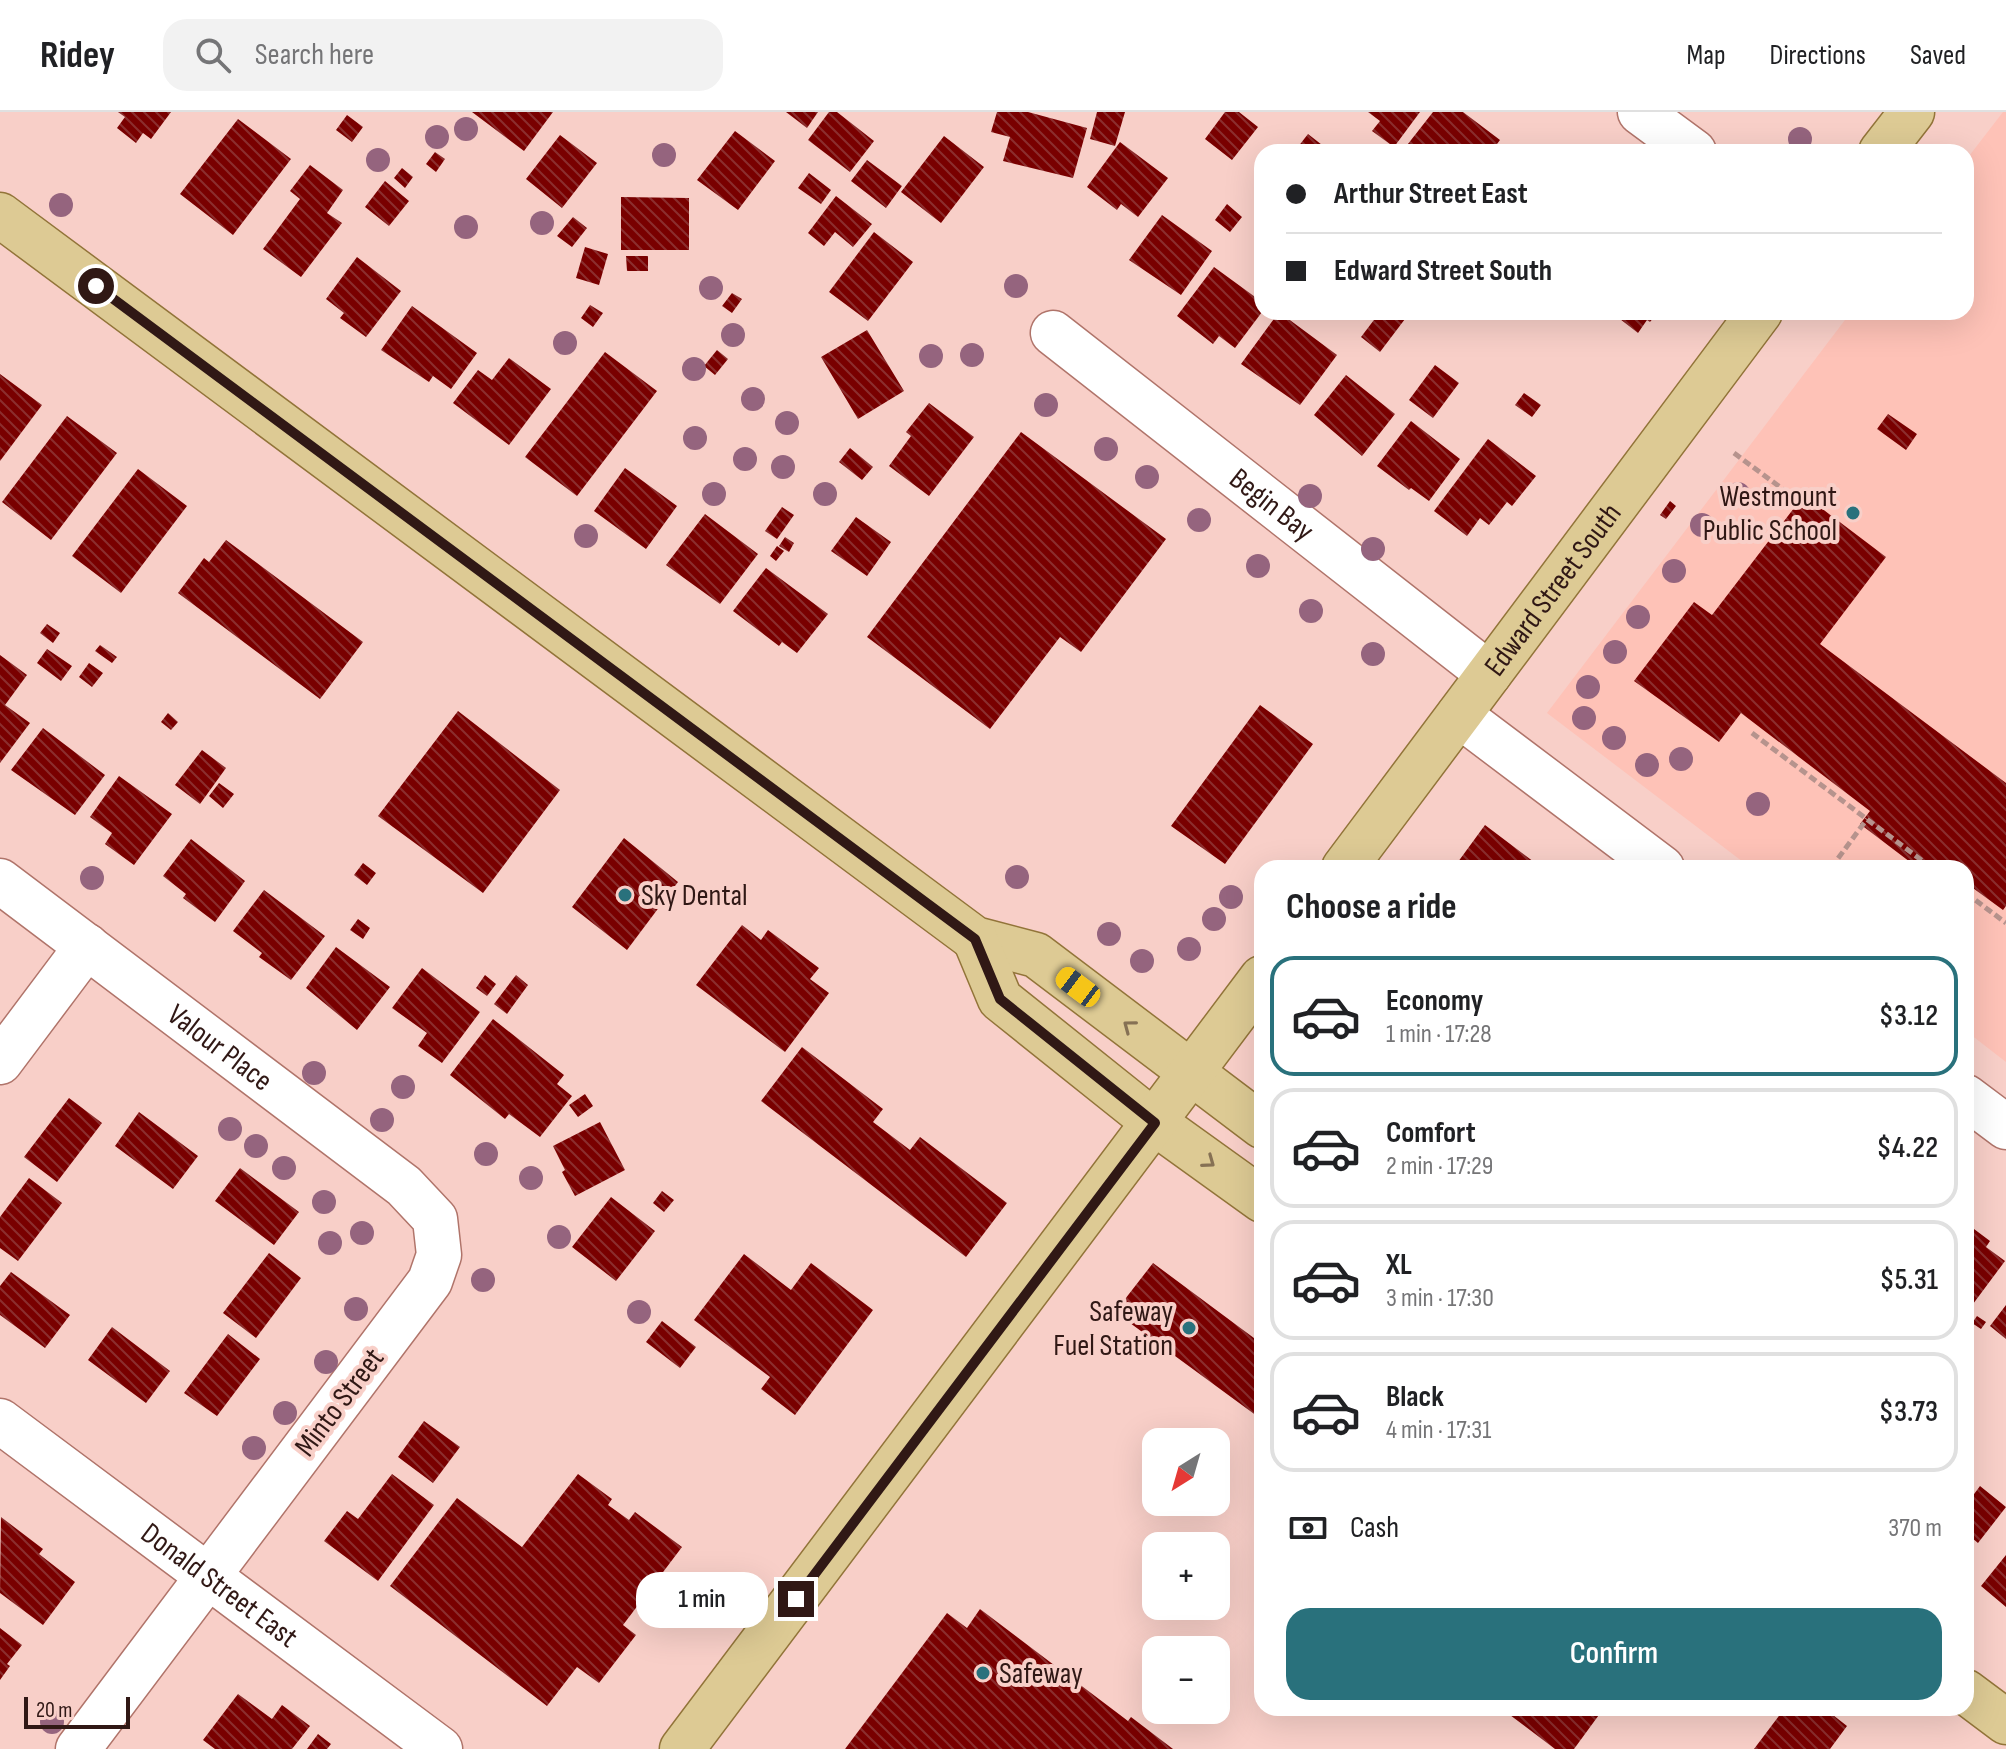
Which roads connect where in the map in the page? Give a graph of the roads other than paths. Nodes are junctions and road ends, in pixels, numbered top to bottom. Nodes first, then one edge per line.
1 (1640, 112) edge
2 (1912, 112) edge
3 (1683, 144) edge
4 (1887, 144) edge
5 (0, 215) edge
6 (1754, 320) edge
7 (1053, 333) dead end
8 (1489, 674) junction
9 (1459, 715) junction
10 (1350, 860) edge
11 (1651, 860) edge
12 (0, 881) edge
13 (975, 939) junction
14 (87, 946) junction
15 (1254, 989) edge
16 (0, 1062) edge
17 (1192, 1073) junction
18 (1974, 1103) edge
19 (1254, 1120) edge
20 (1155, 1123) junction
21 (2006, 1127) edge
22 (1254, 1194) edge
23 (435, 1219) joint
24 (0, 1421) edge
25 (209, 1575) junction
26 (1974, 1698) edge
27 (2006, 1722) edge
28 (78, 1749) edge
29 (440, 1749) edge
30 (682, 1749) edge

1 - 3 street
2 - 4 main road
5 - 13 main road
6 - 8 main road, Edward Street South
7 - 8 street, Begin Bay
8 - 9 main road, Edward Street South
9 - 10 main road, Edward Street South
9 - 11 street
12 - 14 street, Valour Place
17 -> 13 main road
13 - 20 main road
14 - 16 street
14 - 23 street, Valour Place
15 - 17 main road
17 - 19 main road
17 - 20 main road
18 - 21 street
20 -> 22 main road
20 - 30 main road
23 - 25 street, Minto Street
24 - 25 street, Donald Street East
25 - 28 street, Minto Street
25 - 29 street, Donald Street East
26 - 27 main road

